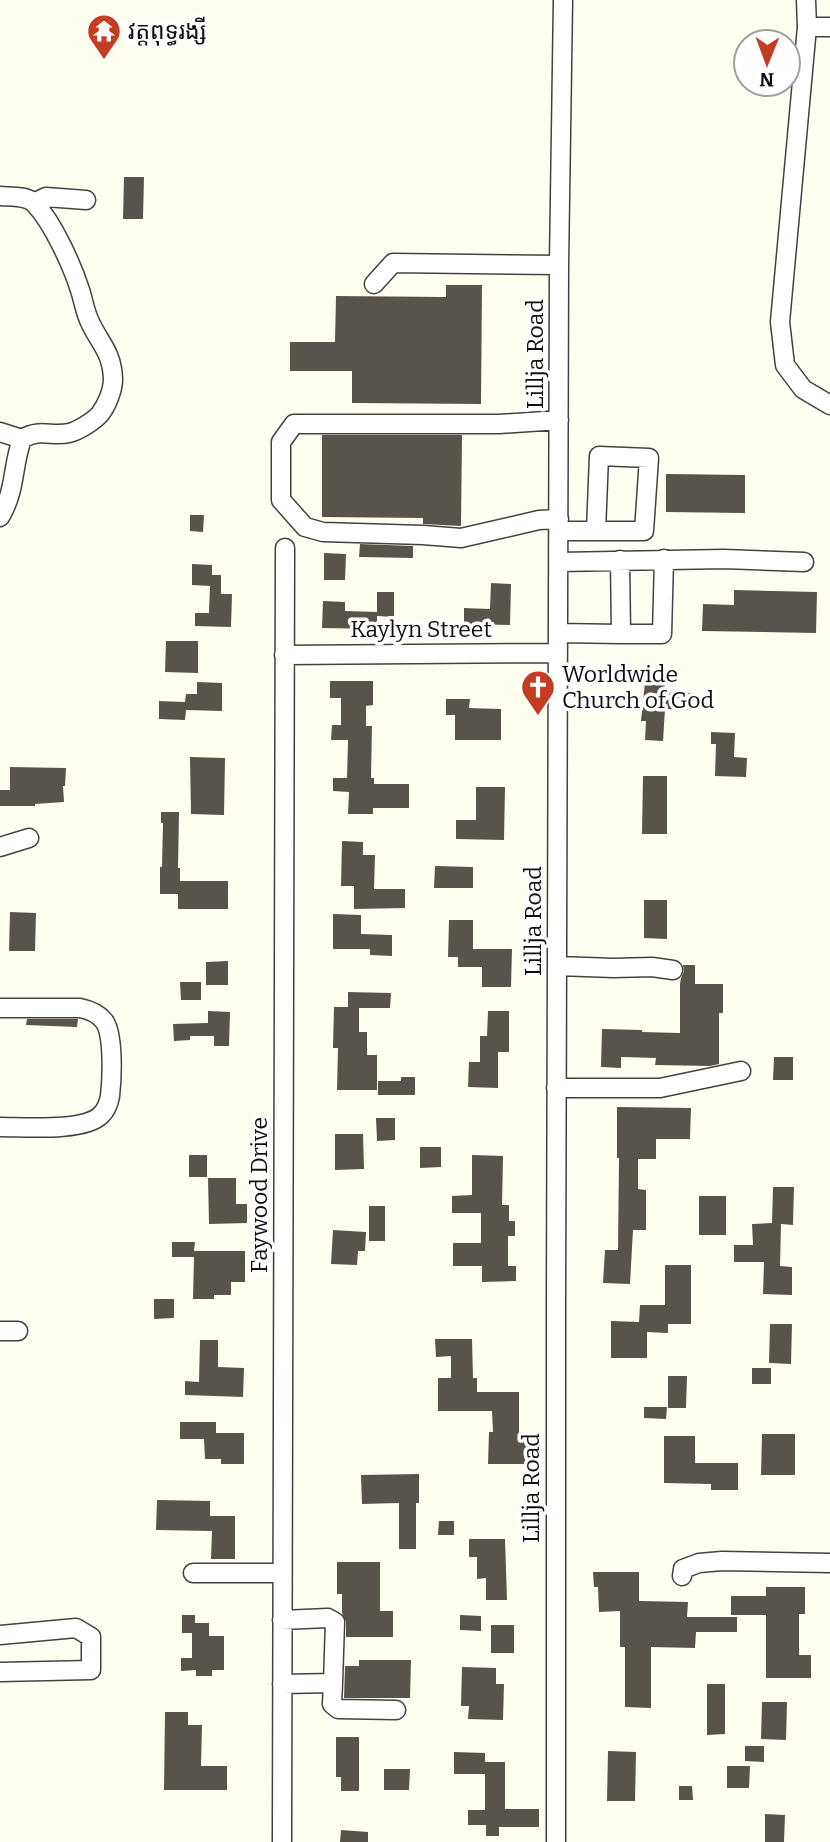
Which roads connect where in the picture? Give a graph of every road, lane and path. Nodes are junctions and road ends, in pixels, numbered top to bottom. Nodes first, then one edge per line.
1 (563, 0) edge
2 (806, 0) edge
3 (807, 27) junction
4 (830, 27) edge
5 (0, 196) edge
6 (86, 200) dead end
7 (34, 203) junction
8 (559, 265) junction
9 (374, 284) dead end
10 (830, 405) edge
11 (559, 420) junction
12 (0, 432) edge
13 (22, 439) junction
14 (0, 517) edge
15 (559, 525) junction
16 (596, 531) junction
17 (285, 548) dead end
18 (664, 559) junction
19 (620, 560) junction
20 (559, 562) junction
21 (804, 562) dead end
22 (558, 634) junction
23 (621, 634) junction
24 (558, 653) junction
25 (284, 655) junction
26 (29, 838) dead end
27 (0, 847) edge
28 (557, 966) junction
29 (673, 970) dead end
30 (0, 1008) edge
31 (741, 1071) dead end
32 (556, 1088) junction
33 (0, 1127) edge
34 (830, 1563) edge
35 (193, 1573) dead end
36 (282, 1573) junction
37 (682, 1576) dead end
38 (282, 1619) junction
39 (0, 1635) edge
40 (0, 1672) edge
41 (333, 1683) junction
42 (282, 1684) junction
43 (396, 1710) dead end
44 (282, 1842) edge
45 (556, 1842) edge

1 - 8 street, Lillja Road
2 - 3 street
3 - 4 street
3 - 10 street
5 - 7 street
6 - 7 street
7 - 13 street
8 - 9 street
8 - 11 street, Lillja Road
11 - 15 street, Lillja Road
11 - 15 street
12 - 13 street
13 - 14 street
15 - 16 street
15 - 20 street, Lillja Road
16 - 16 street
17 - 25 street, Faywood Drive
18 - 19 street
18 - 21 street
18 - 23 street
19 - 20 street
19 - 23 street
20 - 22 street, Lillja Road
22 - 23 street
22 - 24 street, Lillja Road
24 - 25 street, Kaylyn Street
24 - 28 street, Lillja Road
25 - 36 street, Faywood Drive
26 - 27 street
28 - 29 street
28 - 32 street, Lillja Road
30 - 33 street
31 - 32 street
32 - 45 street, Lillja Road
34 - 37 street
35 - 36 street
36 - 38 street, Faywood Drive
38 - 41 street
38 - 42 street, Faywood Drive
39 - 40 street
41 - 42 street
41 - 43 street
42 - 44 street, Faywood Drive

